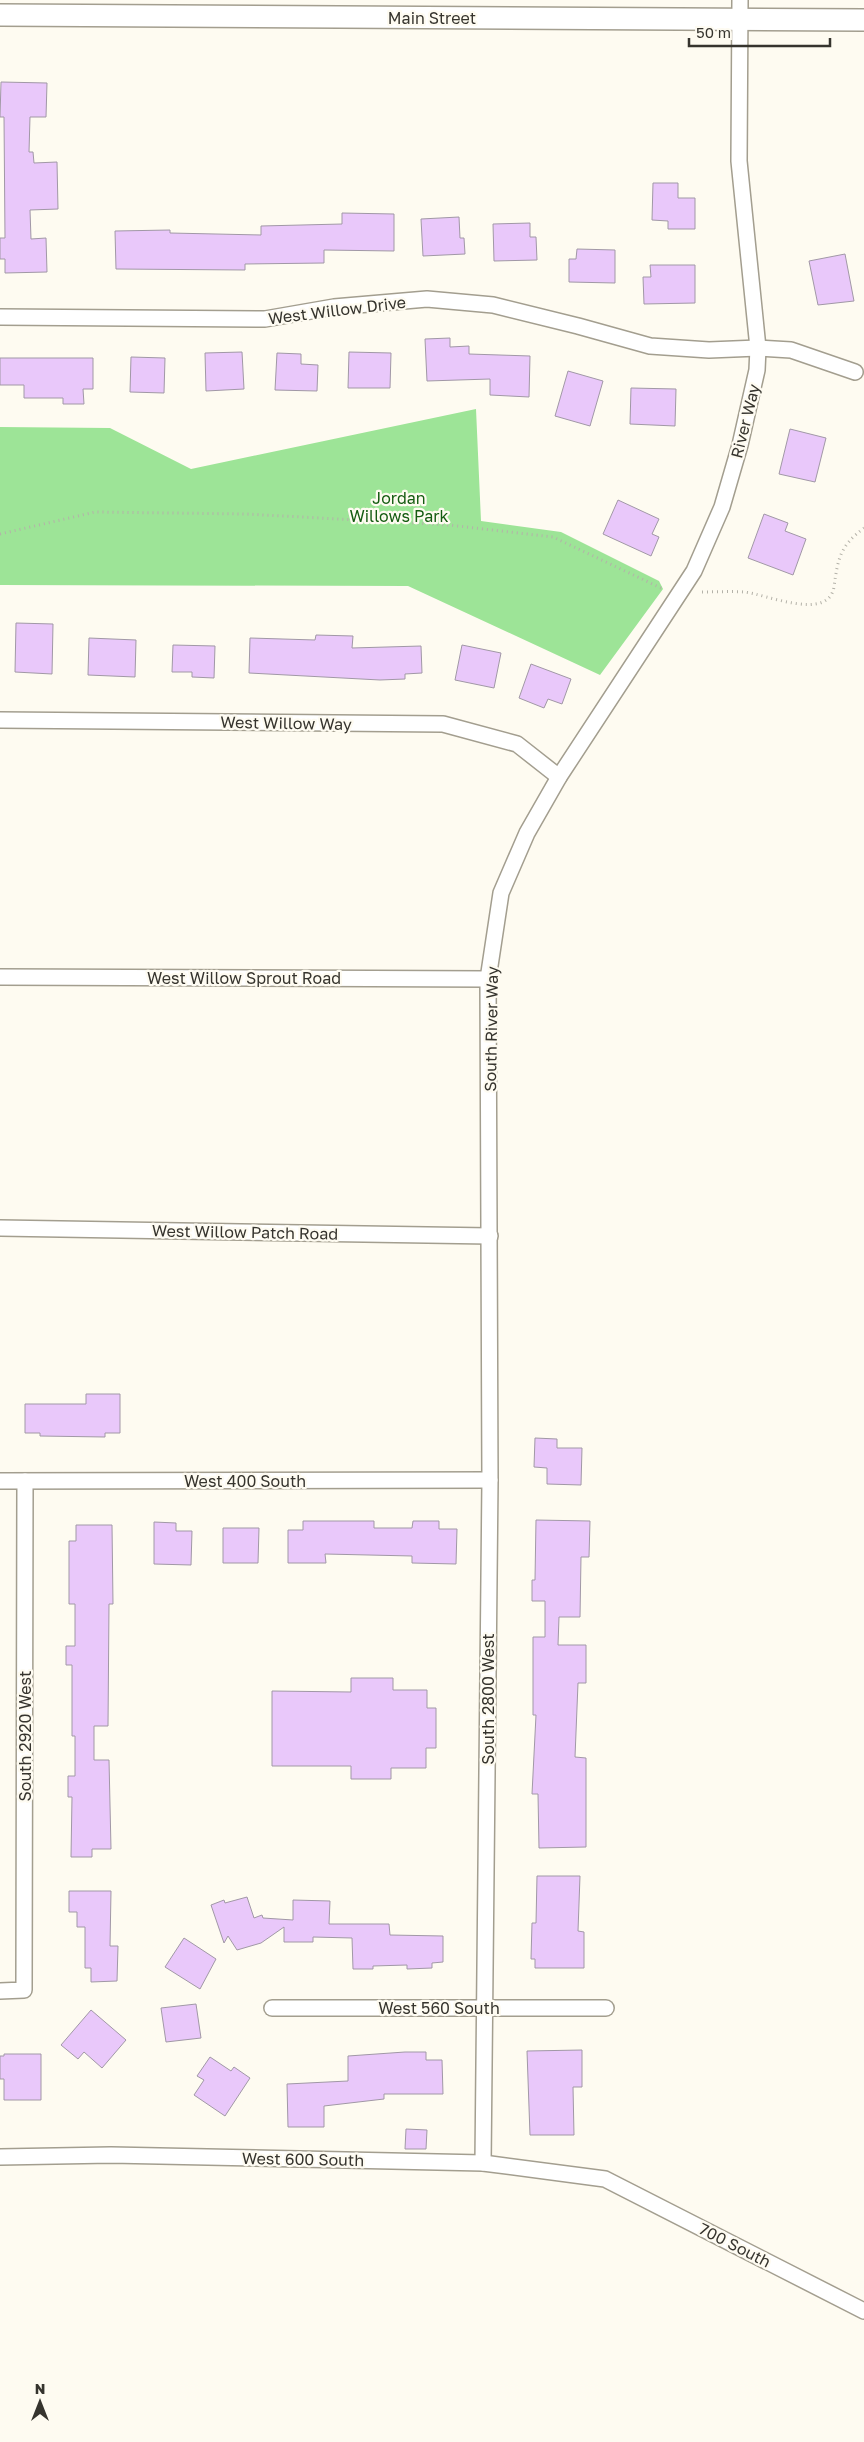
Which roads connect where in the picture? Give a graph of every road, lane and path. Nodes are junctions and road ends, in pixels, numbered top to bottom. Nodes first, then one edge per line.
1 (740, 10) edge
2 (0, 15) edge
3 (864, 20) edge
4 (0, 317) edge
5 (758, 348) junction
6 (855, 372) dead end
7 (864, 528) edge
8 (0, 534) edge
9 (663, 589) dead end
10 (702, 592) dead end
11 (0, 720) edge
12 (559, 776) junction
13 (0, 977) edge
14 (488, 978) junction
15 (0, 1228) edge
16 (490, 1236) junction
17 (490, 1480) junction
18 (0, 1481) edge
19 (25, 1481) junction
20 (0, 1991) edge
21 (272, 2008) dead end
22 (486, 2008) junction
23 (606, 2008) dead end
24 (0, 2158) edge
25 (483, 2163) junction
26 (605, 2180) joint
27 (864, 2311) edge

1 - 2 main road, Main Street
1 - 3 main road, Main Street
1 - 5 street, River Way
4 - 5 street, West Willow Drive
5 - 6 street, West Willow Drive
5 - 12 street, River Way
7 - 10 path
8 - 9 path
11 - 12 street, West Willow Way
12 - 14 street, South River Way
13 - 14 street, West Willow Sprout Road
14 - 16 street, South River Way
15 - 16 street, West Willow Patch Road
16 - 17 street, South 2800 West
17 - 19 street, West 400 South
17 - 22 street, South 2800 West
18 - 19 street, West 400 South
19 - 20 street, South 2920 West
21 - 22 street, West 560 South
22 - 23 street, West 560 South
22 - 25 street, South 2800 West
24 - 25 street, West 600 South
25 - 26 street, West 600 South
26 - 27 street, 700 South

